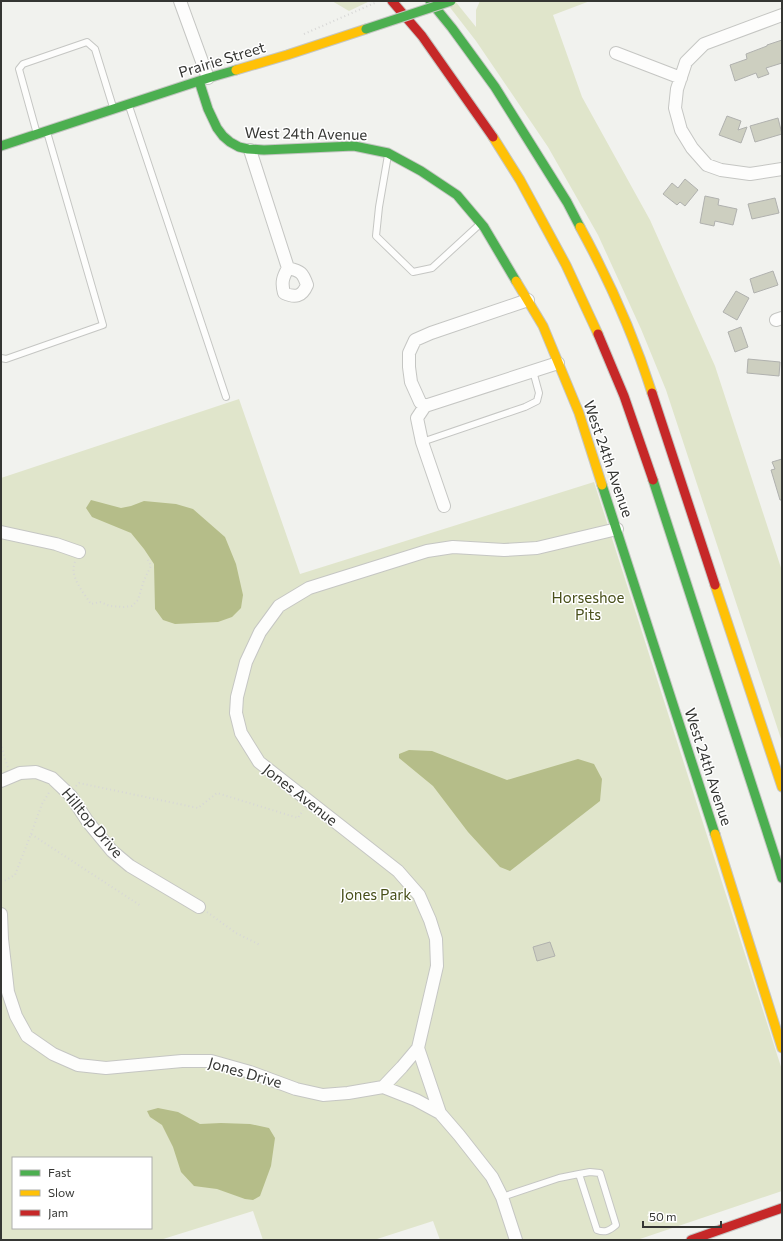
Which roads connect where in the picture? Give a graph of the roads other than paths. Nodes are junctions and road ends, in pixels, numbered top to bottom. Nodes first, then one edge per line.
1 (180, 1) edge
2 (392, 1) edge
3 (430, 1) edge
4 (452, 1) edge
5 (782, 15) edge
6 (616, 53) dead end
7 (681, 78) junction
8 (204, 80) junction
9 (128, 104) junction
10 (113, 109) junction
11 (47, 131) junction
12 (37, 134) junction
13 (1, 146) edge
14 (250, 150) junction
15 (388, 153) junction
16 (782, 170) edge
17 (481, 224) junction
18 (288, 268) dead end
19 (528, 300) junction
20 (1, 358) edge
21 (558, 363) junction
22 (533, 371) junction
23 (226, 397) dead end
24 (425, 406) junction
25 (422, 442) junction
26 (444, 506) dead end
27 (616, 529) junction
28 (1, 532) edge
29 (79, 552) road end
30 (6, 778) edge
31 (782, 787) edge
32 (782, 878) edge
33 (200, 908) road end
34 (1, 914) edge
35 (418, 1048) junction
36 (782, 1048) edge
37 (382, 1087) junction
38 (440, 1114) junction
39 (579, 1174) junction
40 (502, 1197) junction
41 (782, 1208) edge
42 (516, 1240) edge
43 (691, 1240) edge

1 - 8 street
2 - 32 main road
3 - 31 main road
4 - 8 main road, Prairie Street, bridge
5 - 7 street
6 - 7 street
7 - 16 street
8 - 9 main road, Prairie Street
8 - 14 main road, West 24th Avenue
9 - 10 main road, Prairie Street
9 - 23 lane
10 - 11 main road, Prairie Street
10 - 12 lane
11 - 12 main road, Prairie Street
11 - 20 lane
12 - 13 main road, Prairie Street
14 - 15 main road, West 24th Avenue
14 - 18 street
15 - 17 main road, West 24th Avenue
15 - 17 lane
17 - 19 main road, West 24th Avenue
19 - 21 main road, West 24th Avenue
19 - 24 street
21 - 22 street
21 - 27 main road, West 24th Avenue
22 - 24 street
22 - 25 lane
24 - 25 street
25 - 26 street
27 - 35 street, Jones Avenue
27 - 36 main road, West 24th Avenue
28 - 29 street
30 - 33 street, Hilltop Drive
34 - 37 street, Jones Drive
35 - 37 street
35 - 38 street
37 - 38 street
38 - 40 street
39 - 39 lane
39 - 40 lane
40 - 42 street
41 - 43 main road

